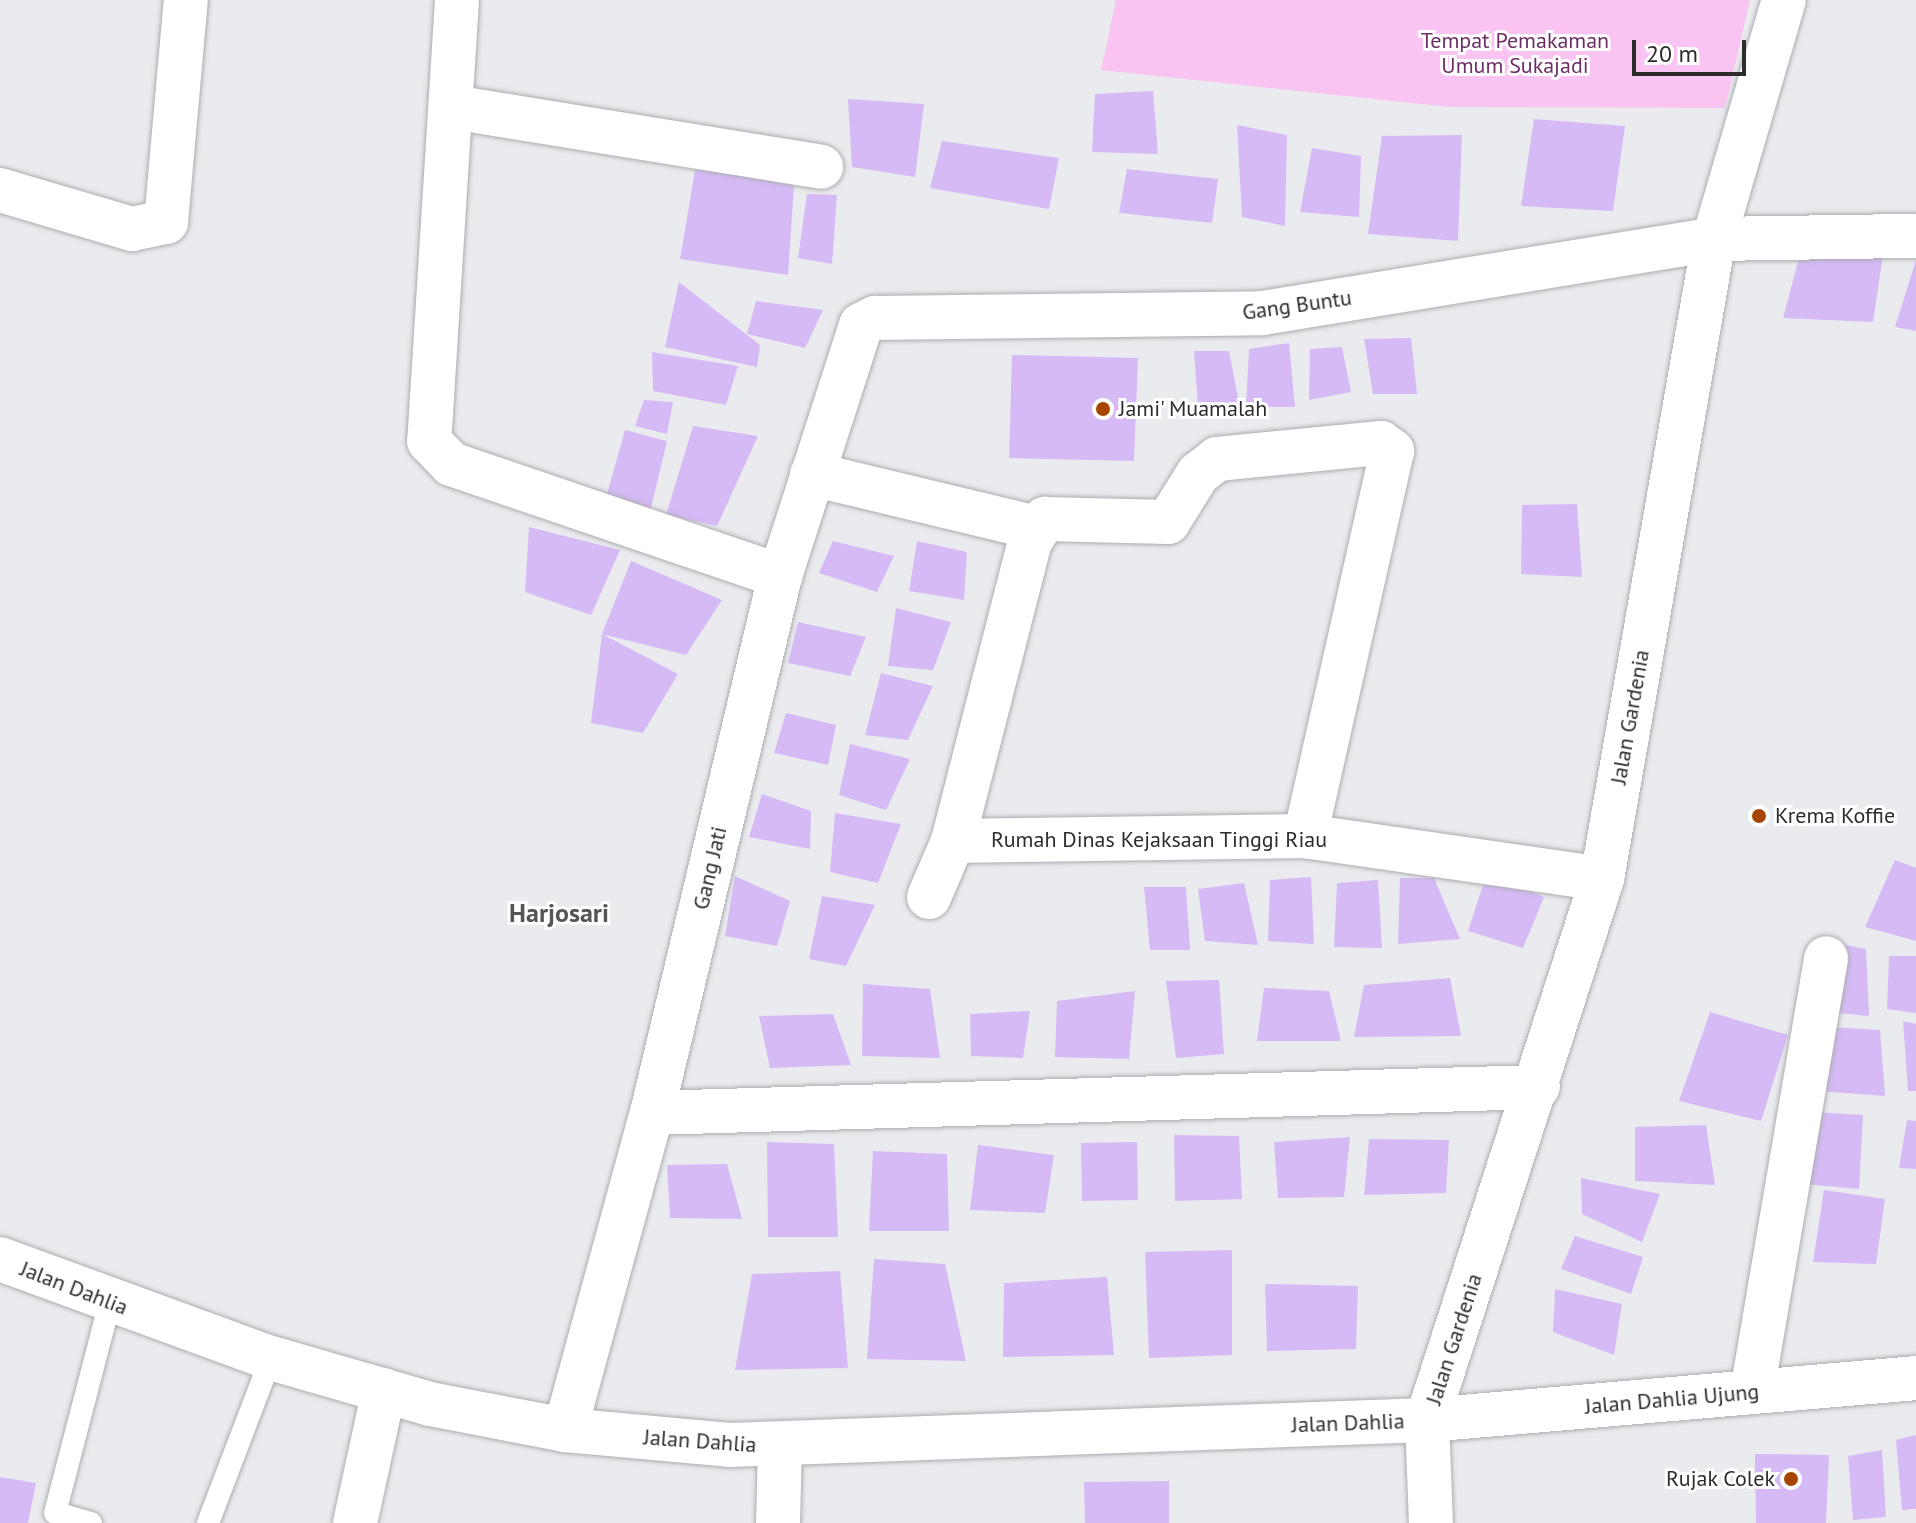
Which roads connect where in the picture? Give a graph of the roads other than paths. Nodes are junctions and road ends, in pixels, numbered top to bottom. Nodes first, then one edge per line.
1 (186, 0) edge
2 (457, 0) edge
3 (1784, 0) edge
4 (452, 107) junction
5 (821, 167) dead end
6 (0, 190) edge
7 (1916, 236) edge
8 (1714, 239) junction
9 (875, 318) joint
10 (812, 474) junction
11 (1037, 528) junction
12 (780, 576) junction
13 (1305, 836) junction
14 (953, 841) junction
15 (1602, 879) junction
16 (929, 897) dead end
17 (1826, 958) dead end
18 (1538, 1087) junction
19 (652, 1113) junction
20 (0, 1259) edge
21 (110, 1302) junction
22 (271, 1358) junction
23 (1916, 1378) edge
24 (384, 1390) junction
25 (1752, 1392) junction
26 (1427, 1420) junction
27 (565, 1430) junction
28 (780, 1446) junction
29 (91, 1523) edge
30 (208, 1523) edge
31 (355, 1523) edge
32 (778, 1523) edge
33 (1431, 1523) edge

1 - 6 street
2 - 4 street
3 - 8 street, Jalan Gardenia
4 - 5 street
4 - 12 street
7 - 8 street, Gang Buntu
8 - 9 street, Gang Buntu
8 - 15 street, Jalan Gardenia
9 - 10 street, Gang Jati
10 - 11 street
10 - 12 street, Gang Jati
11 - 13 street
11 - 14 street
12 - 19 street, Gang Jati
13 - 14 street, Rumah Dinas Kejaksaan Tinggi Riau
13 - 15 street, Rumah Dinas Kejaksaan Tinggi Riau
14 - 16 street
15 - 18 street, Jalan Gardenia
17 - 25 street
18 - 19 street
18 - 26 street, Jalan Gardenia
19 - 27 street, Gang Jati
20 - 21 street, Jalan Dahlia
21 - 22 street, Jalan Dahlia
21 - 29 lane
22 - 24 street, Jalan Dahlia
22 - 30 lane
23 - 25 street, Jalan Dahlia Ujung
24 - 27 street, Jalan Dahlia
24 - 31 street
25 - 26 street, Jalan Dahlia Ujung
26 - 28 street, Jalan Dahlia
26 - 33 street
27 - 28 street, Jalan Dahlia
28 - 32 street

